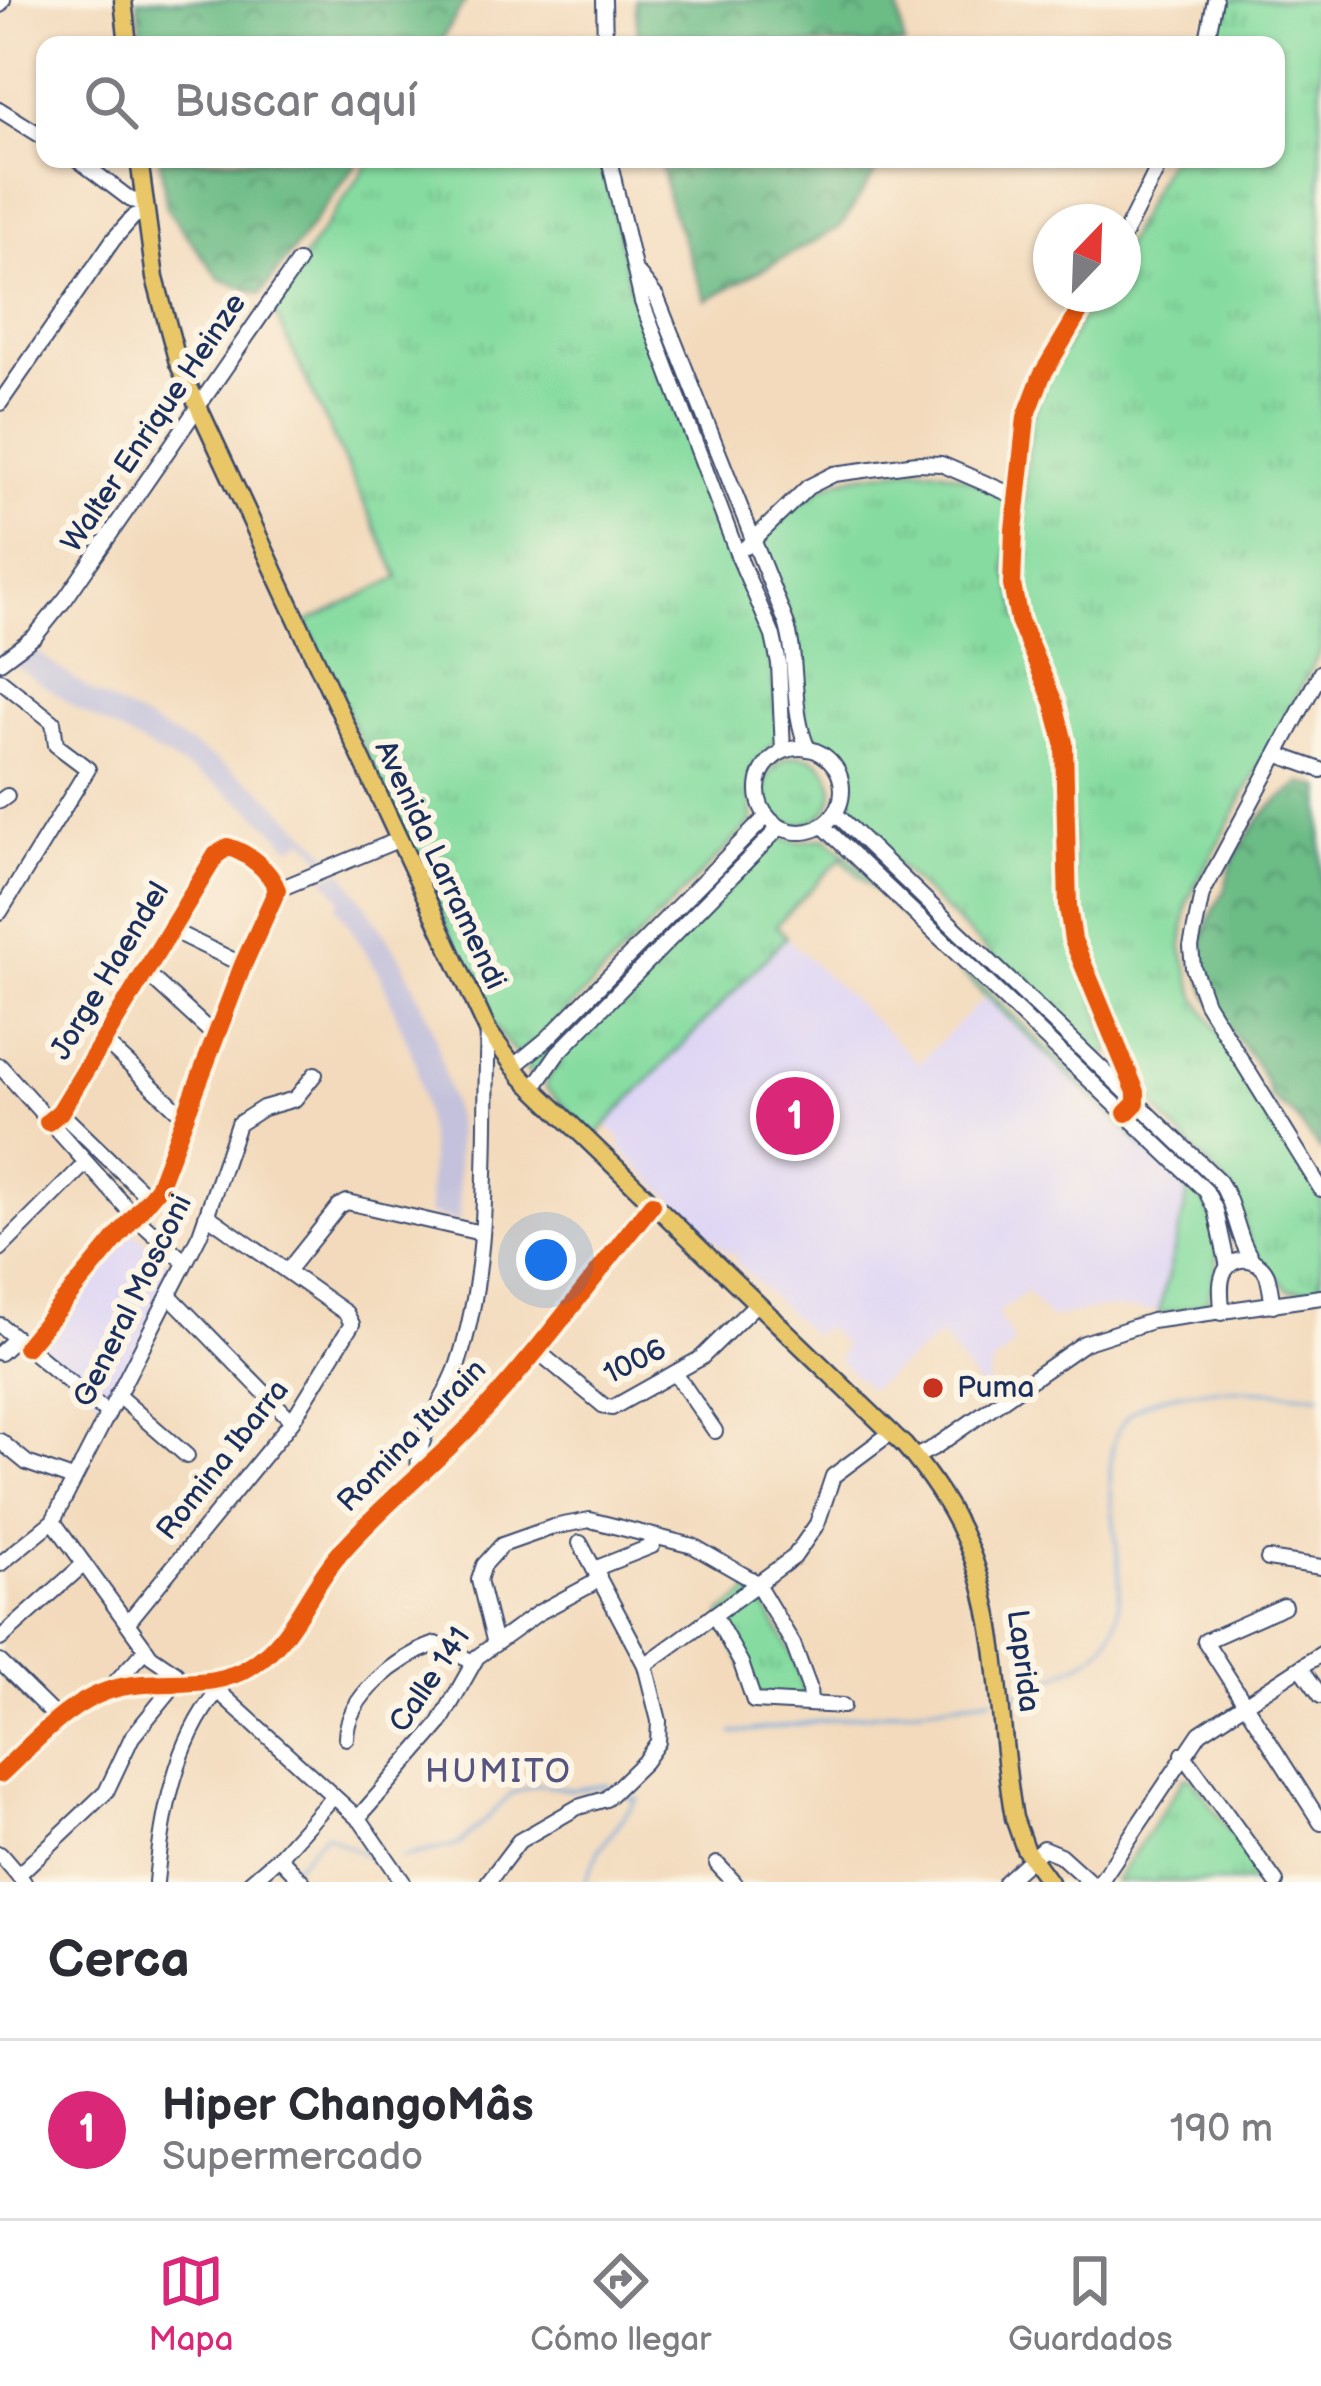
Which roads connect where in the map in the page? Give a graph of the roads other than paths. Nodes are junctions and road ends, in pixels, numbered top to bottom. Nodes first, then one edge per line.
1 (123, 0) edge
2 (604, 0) edge
3 (1215, 0) edge
4 (127, 36) edge
5 (605, 36) edge
6 (1208, 36) edge
7 (0, 110) edge
8 (36, 132) edge
9 (88, 168) edge
10 (140, 168) edge
11 (611, 168) edge
12 (1158, 168) edge
13 (1140, 204) edge
14 (143, 207) junction
15 (298, 262) dead end
16 (637, 272) junction
17 (1080, 312) edge
18 (0, 403) edge
19 (196, 406) junction
20 (1017, 497) junction
21 (752, 544) junction
22 (736, 553) junction
23 (0, 662) edge
24 (1321, 672) edge
25 (0, 680) edge
26 (808, 749) junction
27 (783, 751) junction
28 (1279, 755) junction
29 (1321, 770) edge
30 (835, 813) junction
31 (767, 817) junction
32 (822, 825) junction
33 (780, 827) junction
34 (398, 840) junction
35 (277, 890) junction
36 (0, 912) edge
37 (169, 929) junction
38 (243, 965) junction
39 (143, 971) junction
40 (488, 1031) junction
41 (216, 1037) junction
42 (103, 1040) junction
43 (0, 1066) edge
44 (513, 1067) junction
45 (315, 1074) dead end
46 (533, 1089) junction
47 (1131, 1108) junction
48 (54, 1117) junction
49 (186, 1118) junction
50 (85, 1164) junction
51 (1321, 1189) edge
52 (150, 1199) junction
53 (652, 1204) junction
54 (134, 1216) junction
55 (208, 1216) junction
56 (0, 1226) edge
57 (481, 1233) junction
58 (6, 1244) edge
59 (1252, 1261) junction
60 (185, 1262) junction
61 (1228, 1267) junction
62 (288, 1270) junction
63 (169, 1295) junction
64 (1321, 1297) edge
65 (756, 1304) junction
66 (1274, 1305) junction
67 (1222, 1312) junction
68 (0, 1324) edge
69 (21, 1343) junction
70 (536, 1349) junction
71 (0, 1353) edge
72 (675, 1373) junction
73 (117, 1395) junction
74 (108, 1414) junction
75 (292, 1421) junction
76 (715, 1431) dead end
77 (892, 1432) junction
78 (0, 1441) edge
79 (187, 1456) dead end
80 (915, 1457) junction
81 (419, 1476) junction
82 (73, 1478) junction
83 (53, 1521) junction
84 (656, 1537) junction
85 (580, 1544) dead end
86 (1268, 1559) dead end
87 (0, 1564) edge
88 (84, 1564) junction
89 (1321, 1567) edge
90 (597, 1572) junction
91 (756, 1582) junction
92 (1284, 1606) dead end
93 (714, 1615) junction
94 (128, 1622) junction
95 (0, 1639) edge
96 (495, 1644) junction
97 (146, 1648) junction
98 (1321, 1654) edge
99 (0, 1662) edge
100 (473, 1662) junction
101 (645, 1665) junction
102 (1301, 1668) junction
103 (177, 1682) junction
104 (208, 1685) junction
105 (108, 1690) junction
106 (1321, 1696) edge
107 (810, 1703) junction
108 (1245, 1703) junction
109 (843, 1706) dead end
110 (59, 1720) junction
111 (346, 1738) dead end
112 (1183, 1754) junction
113 (0, 1774) edge
114 (333, 1797) junction
115 (358, 1817) junction
116 (1321, 1823) edge
117 (0, 1854) edge
118 (1032, 1860) junction
119 (717, 1864) dead end
120 (292, 1870) edge
121 (21, 1878) edge
122 (156, 1882) edge
123 (250, 1882) edge
124 (403, 1882) edge
125 (488, 1882) edge
126 (734, 1882) edge
127 (1005, 1882) edge
128 (1049, 1882) edge
129 (1090, 1882) edge
130 (1100, 1882) edge
131 (1276, 1882) edge

1 - 4 main road
2 - 5 street
3 - 6 street
7 - 8 street
9 - 14 street
10 - 14 main road, Avenida Larramendi
11 - 16 street
12 - 13 street
14 - 18 street
14 - 19 main road, Avenida Larramendi
15 - 19 street, Walter Enrique Heinze
16 - 21 street
16 - 22 street
17 - 20 street
19 - 23 street, Walter Enrique Heinze
19 - 34 main road, Avenida Larramendi
20 - 21 street
20 - 47 street
21 - 22 street
21 - 26 street
22 - 27 street
24 - 28 street
25 - 36 street
26 - 27 street
26 - 30 street
27 - 31 street
28 - 29 street
28 - 51 street
30 - 32 street
30 - 47 street
31 - 33 street
31 - 44 street
32 - 33 street
32 - 47 street
33 - 46 street
34 - 35 street
34 - 40 main road, Avenida Larramendi
35 - 37 street, Jorge Haendel
35 - 38 street
37 - 38 street
37 - 39 street, Jorge Haendel
38 - 41 street
39 - 41 street
39 - 42 street, Jorge Haendel
40 - 44 main road, Avenida Larramendi
40 - 57 street
41 - 49 street
42 - 48 street, Jorge Haendel
42 - 49 street
43 - 48 street
44 - 46 main road, Avenida Larramendi
45 - 55 street, General Mosconi
46 - 53 main road, Avenida Larramendi
47 - 59 street
47 - 61 street
48 - 50 street
48 - 52 street
49 - 52 street
50 - 54 street
50 - 58 street
52 - 54 street
53 - 65 main road, Avenida Larramendi
53 - 70 street, Romina Iturain
54 - 60 street
54 - 69 street
55 - 60 street, General Mosconi
55 - 62 street
56 - 58 street
57 - 62 street
57 - 81 street
59 - 61 street
59 - 66 street
60 - 63 street, General Mosconi
61 - 67 street
62 - 75 street, Romina Ibarra
63 - 73 street, General Mosconi
63 - 75 street
64 - 66 street
65 - 72 street, 1006
65 - 77 main road, Avenida Larramendi
66 - 67 street
67 - 80 street
68 - 69 street
69 - 71 street
69 - 74 street
70 - 72 street, 1006
70 - 81 street, Romina Iturain
72 - 76 street
73 - 74 street, General Mosconi
73 - 79 street
74 - 82 street, General Mosconi
75 - 94 street, Romina Ibarra
77 - 80 main road, Avenida Larramendi
77 - 91 street
78 - 82 street
80 - 118 main road, Laprida
81 - 104 street, Romina Iturain
82 - 83 street, General Mosconi
83 - 87 street, General Mosconi
83 - 88 street
84 - 90 street
84 - 91 street, Calle 141
84 - 96 street, Calle 141
85 - 90 street
86 - 89 street
88 - 94 street
88 - 95 street
90 - 96 street
90 - 101 street
91 - 93 street
91 - 107 street
92 - 108 street
93 - 101 street
93 - 107 street
94 - 97 street
96 - 100 street, Calle 141
97 - 103 street
97 - 105 street
98 - 102 street
99 - 110 street
100 - 111 street
100 - 115 street, Calle 141
101 - 125 street
102 - 106 street
102 - 108 street
103 - 104 street
103 - 105 street
103 - 121 street
104 - 114 street
104 - 122 street
105 - 110 street
107 - 109 street
108 - 112 street
108 - 116 street
110 - 113 street
112 - 130 street
112 - 131 street
114 - 115 street
114 - 120 street
115 - 124 street
117 - 121 street
118 - 127 street
118 - 128 main road, Laprida
118 - 129 street
119 - 126 street
120 - 123 street

